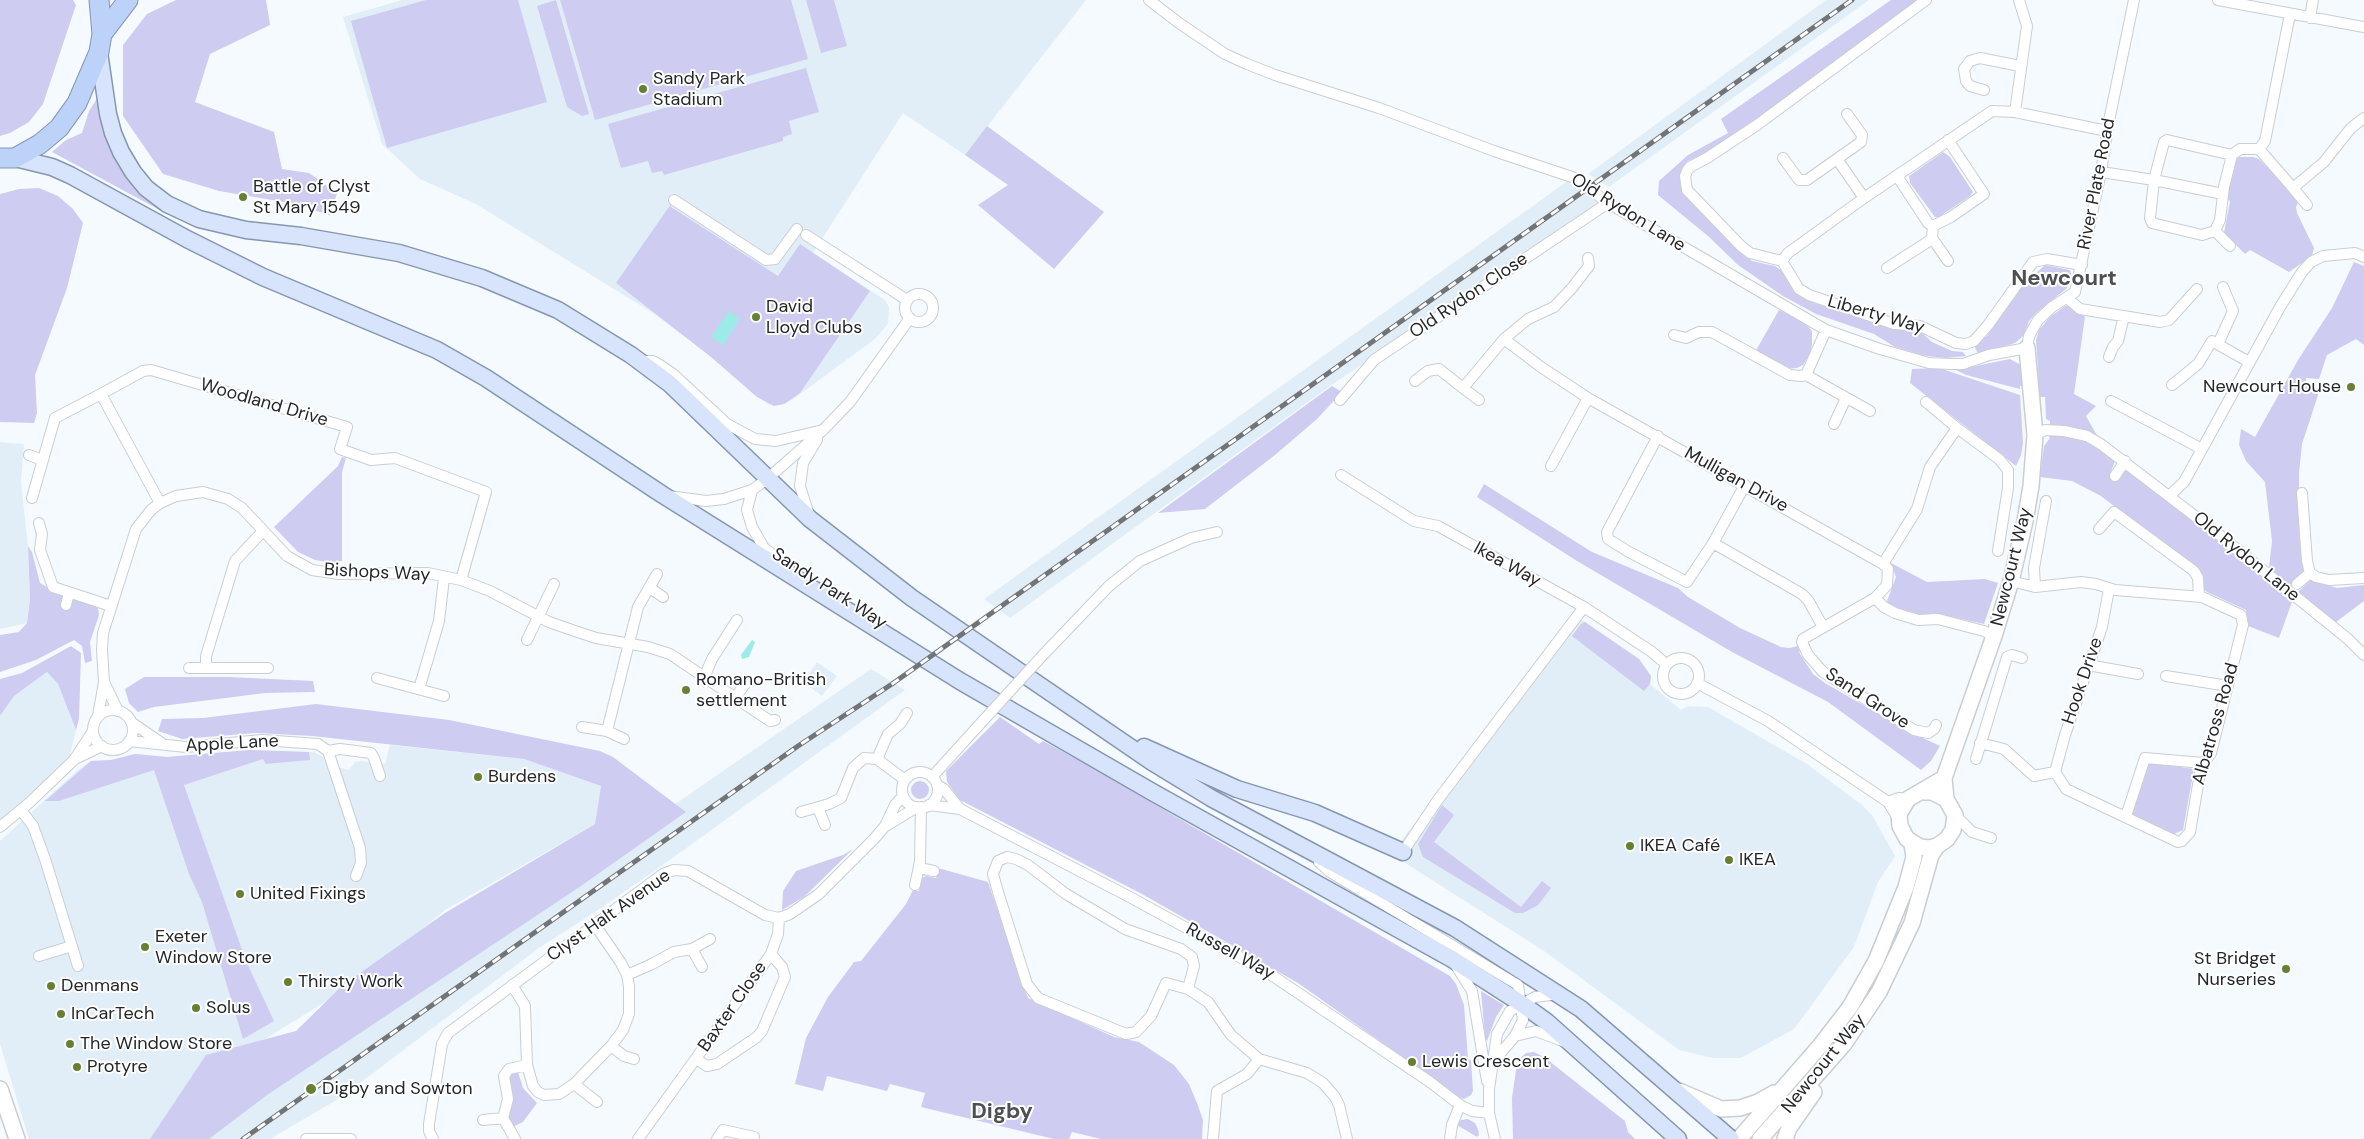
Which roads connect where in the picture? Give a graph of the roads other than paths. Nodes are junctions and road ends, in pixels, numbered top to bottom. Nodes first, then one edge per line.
1 (99, 0) edge
2 (128, 0) edge
3 (1149, 0) edge
4 (1926, 0) edge
5 (2019, 0) edge
6 (2134, 0) edge
7 (2218, 0) edge
8 (2313, 0) edge
9 (2290, 14) junction
10 (2310, 18) junction
11 (2364, 28) edge
12 (100, 43) junction
13 (2020, 66) junction
14 (1984, 90) dead end
15 (2015, 112) junction
16 (1847, 114) dead end
17 (2364, 118) edge
18 (2107, 131) junction
19 (1948, 140) junction
20 (2260, 149) junction
21 (2232, 156) junction
22 (1783, 158) dead end
23 (7, 160) edge
24 (1837, 160) junction
25 (2101, 172) junction
26 (1897, 176) junction
27 (2154, 180) junction
28 (2296, 185) junction
29 (2223, 194) junction
30 (1864, 198) junction
31 (674, 200) dead end
32 (1608, 203) junction
33 (2308, 205) dead end
34 (1933, 226) junction
35 (797, 229) dead end
36 (2215, 231) junction
37 (806, 235) dead end
38 (1932, 238) junction
39 (2230, 246) dead end
40 (2361, 253) edge
41 (1588, 258) dead end
42 (1782, 261) junction
43 (1948, 261) dead end
44 (2082, 266) junction
45 (1887, 268) dead end
46 (2223, 287) dead end
47 (2197, 289) dead end
48 (2067, 298) junction
49 (907, 300) junction
50 (2124, 316) junction
51 (910, 318) junction
52 (1826, 330) junction
53 (1674, 335) dead end
54 (1504, 339) junction
55 (2218, 344) junction
56 (2027, 348) junction
57 (2110, 357) dead end
58 (639, 361) junction
59 (2249, 362) junction
60 (1806, 375) junction
61 (1415, 381) dead end
62 (2172, 386) dead end
63 (1464, 388) junction
64 (101, 394) junction
65 (1588, 398) junction
66 (1846, 398) junction
67 (1340, 400) dead end
68 (1479, 400) dead end
69 (2112, 400) dead end
70 (1926, 402) dead end
71 (1870, 411) dead end
72 (1834, 424) dead end
73 (1957, 428) junction
74 (822, 430) junction
75 (2035, 435) junction
76 (1658, 436) junction
77 (2202, 449) junction
78 (29, 455) dead end
79 (2120, 458) junction
80 (42, 460) junction
81 (1551, 466) dead end
82 (1341, 475) dead end
83 (2115, 476) dead end
84 (767, 479) junction
85 (1745, 485) junction
86 (752, 490) junction
87 (2302, 493) dead end
88 (663, 495) junction
89 (2169, 496) junction
90 (32, 498) dead end
91 (2046, 501) dead end
92 (160, 503) junction
93 (810, 519) junction
94 (40, 523) dead end
95 (2099, 530) dead end
96 (262, 532) junction
97 (1217, 532) dead end
98 (1713, 543) junction
99 (1998, 550) dead end
100 (1883, 564) junction
101 (2310, 573) junction
102 (658, 574) dead end
103 (444, 578) junction
104 (2364, 578) edge
105 (461, 580) junction
106 (2011, 581) junction
107 (554, 584) dead end
108 (2298, 584) dead end
109 (2035, 587) junction
110 (650, 588) junction
111 (2109, 589) junction
112 (69, 593) junction
113 (2199, 596) junction
114 (663, 597) dead end
115 (1875, 598) junction
116 (66, 605) dead end
117 (111, 606) junction
118 (1584, 607) junction
119 (538, 616) junction
120 (737, 620) dead end
121 (1823, 627) junction
122 (1994, 636) junction
123 (528, 640) dead end
124 (629, 643) junction
125 (915, 654) junction
126 (2364, 655) edge
127 (2022, 658) dead end
128 (2088, 665) junction
129 (1667, 666) junction
130 (189, 668) dead end
131 (206, 668) junction
132 (268, 668) dead end
133 (2138, 674) dead end
134 (2166, 676) dead end
135 (377, 678) dead end
136 (704, 678) junction
137 (104, 682) junction
138 (1698, 683) junction
139 (744, 684) dead end
140 (2228, 686) junction
141 (419, 689) junction
142 (444, 696) dead end
143 (735, 698) junction
144 (118, 711) junction
145 (907, 713) dead end
146 (98, 716) junction
147 (775, 720) dead end
148 (130, 722) junction
149 (1936, 725) dead end
150 (582, 727) dead end
151 (1106, 729) junction
152 (93, 731) junction
153 (607, 732) junction
154 (624, 739) dead end
155 (128, 741) junction
156 (1980, 742) junction
157 (165, 745) junction
158 (102, 746) junction
159 (328, 751) junction
160 (877, 758) junction
161 (1976, 759) dead end
162 (74, 760) junction
163 (2203, 763) junction
164 (2055, 772) junction
165 (380, 776) dead end
166 (1944, 778) junction
167 (905, 780) junction
168 (935, 781) junction
169 (1924, 792) junction
170 (903, 796) junction
171 (1908, 799) junction
172 (1946, 799) junction
173 (1888, 802) junction
174 (922, 807) junction
175 (818, 808) junction
176 (960, 809) junction
177 (21, 810) junction
178 (801, 812) dead end
179 (1955, 816) junction
180 (2126, 816) junction
181 (1898, 820) junction
182 (0, 826) edge
183 (824, 826) dead end
184 (885, 826) junction
185 (1972, 832) junction
186 (1951, 835) junction
187 (1991, 838) dead end
188 (1912, 844) junction
189 (1937, 846) junction
190 (1305, 848) junction
191 (1403, 852) joint
192 (919, 868) junction
193 (934, 871) dead end
194 (356, 876) dead end
195 (915, 885) dead end
196 (779, 918) junction
197 (595, 925) junction
198 (710, 939) dead end
199 (72, 946) junction
200 (692, 949) junction
201 (770, 954) junction
202 (39, 956) dead end
203 (1452, 959) junction
204 (78, 966) dead end
205 (702, 966) dead end
206 (627, 975) junction
207 (512, 985) junction
208 (1188, 990) junction
209 (1559, 994) junction
210 (1522, 1004) junction
211 (1514, 1036) junction
212 (1844, 1044) junction
213 (610, 1046) junction
214 (1575, 1046) junction
215 (634, 1059) dead end
216 (696, 1059) junction
217 (1259, 1059) junction
218 (1493, 1062) junction
219 (527, 1065) junction
220 (574, 1084) junction
221 (1784, 1087) junction
222 (0, 1089) edge
223 (1489, 1089) junction
224 (1676, 1090) junction
225 (597, 1102) dead end
226 (1460, 1106) junction
227 (1489, 1113) junction
228 (503, 1118) junction
229 (483, 1120) dead end
230 (754, 1137) dead end
231 (17, 1139) edge
232 (306, 1139) edge
233 (351, 1139) edge
234 (433, 1139) edge
235 (515, 1139) edge
236 (638, 1139) edge
237 (717, 1139) edge
238 (1213, 1139) edge
239 (1346, 1139) edge
240 (1450, 1139) edge
241 (1495, 1139) edge
242 (1678, 1139) edge
243 (1732, 1139) edge
244 (1739, 1139) edge
245 (1760, 1139) edge
246 (1785, 1139) edge

1 - 12 highway
2 - 12 highway
3 - 32 street, Old Rydon Lane
4 - 42 street
5 - 13 street
6 - 18 street, River Plate Road
7 - 9 street
8 - 10 street
9 - 10 street
9 - 20 street
10 - 11 street
12 - 23 highway
12 - 58 main road
13 - 14 street
13 - 15 street
15 - 18 street
15 - 19 street
16 - 24 street
17 - 28 street
18 - 25 street, River Plate Road
19 - 26 street
19 - 34 street
20 - 21 street
20 - 28 street
21 - 27 street
21 - 29 street
22 - 24 street
23 - 88 main road
24 - 30 street
25 - 27 street
25 - 44 street, River Plate Road
26 - 30 street
26 - 34 street
27 - 29 street
27 - 36 street
28 - 33 street
29 - 36 street
30 - 42 street
31 - 35 street
32 - 52 street, Old Rydon Lane
32 - 67 street, Old Rydon Close
34 - 38 street
36 - 39 street
37 - 49 street
38 - 43 street
38 - 45 street
40 - 59 street
41 - 54 street
42 - 44 street, Liberty Way
44 - 48 street, River Plate Road
46 - 55 street
47 - 50 street
48 - 50 street
48 - 56 street, River Plate Road
49 - 51 street
49 - 51 street
50 - 57 street
51 - 74 street
52 - 56 street, Old Rydon Lane
52 - 60 street
53 - 60 street
54 - 63 street
54 - 65 street, Mulligan Drive
55 - 59 street
55 - 62 street
56 - 75 street, Newcourt Way
58 - 74 street
58 - 84 main road
59 - 77 street
60 - 66 street
61 - 63 street
63 - 68 street
64 - 80 street, Woodland Drive
64 - 92 street
64 - 105 street, Woodland Drive
65 - 76 street, Mulligan Drive
65 - 81 street
66 - 71 street
66 - 72 street
69 - 77 street
70 - 73 street
73 - 99 street
73 - 100 street
74 - 84 street
74 - 93 street
75 - 79 street, Old Rydon Lane
75 - 106 street, Newcourt Way
76 - 85 street, Mulligan Drive
76 - 98 street
77 - 89 street
78 - 80 street
79 - 83 street
79 - 89 street, Old Rydon Lane
80 - 90 street, Woodland Drive
82 - 118 street, Ikea Way
84 - 86 street
84 - 93 main road
85 - 98 street
85 - 100 street, Mulligan Drive
86 - 88 street
86 - 125 street, Sandy Park Way
87 - 101 street
88 - 125 main road
89 - 126 street, Old Rydon Lane
91 - 109 street, Newcourt Way
92 - 96 street, Bishops Way
92 - 117 street, Bishops Way
93 - 151 main road
94 - 112 street
95 - 113 street
96 - 103 street, Bishops Way
96 - 131 street
97 - 168 street, bridge
98 - 121 street
100 - 115 street, Sand Grove
101 - 104 street
101 - 108 street
102 - 110 street
103 - 105 street, Bishops Way
103 - 141 street
105 - 119 street, Bishops Way
106 - 109 street, Albatross Road
106 - 122 street, Newcourt Way
107 - 119 street
109 - 111 street, Albatross Road
110 - 114 street
110 - 124 street
111 - 113 street, Albatross Road
111 - 128 street, Hook Drive
112 - 116 street
112 - 117 street
113 - 140 street, Albatross Road
115 - 121 street, Sand Grove
115 - 122 street
117 - 137 street, Bishops Way
118 - 129 street, Ikea Way
118 - 191 street
119 - 123 street
119 - 124 street, Bishops Way
120 - 136 street
121 - 149 street, Sand Grove
122 - 166 street, Newcourt Way
124 - 136 street, Bishops Way
124 - 153 street
125 - 203 main road
127 - 156 street, Newcourt Way
128 - 133 street
128 - 164 street, Hook Drive
129 - 138 street
129 - 138 street
130 - 131 street
131 - 132 street
134 - 140 street
135 - 141 street
136 - 143 street, Bishops Way
137 - 144 street, Bishops Way
137 - 146 street, Bishops Way
138 - 173 street
139 - 143 street
140 - 163 street, Albatross Road
141 - 142 street
143 - 147 street, Bishops Way
144 - 146 street
144 - 148 street
145 - 160 street
146 - 152 street
148 - 155 street
148 - 157 street, Apple Lane
150 - 153 street
151 - 190 main road
151 - 191 main road
152 - 158 street
152 - 162 street
153 - 154 street
155 - 157 street, Apple Lane
155 - 158 street
156 - 161 street, Newcourt Way
156 - 164 street
157 - 159 street, Apple Lane
158 - 162 street
159 - 165 street, Apple Lane
159 - 194 street
160 - 167 street
160 - 175 street
162 - 177 street
163 - 180 street
163 - 180 street, Albatross Road
164 - 180 street
166 - 169 street
166 - 172 street, Newcourt Way
167 - 168 street
167 - 170 street
168 - 174 street
168 - 176 street, Russell Way
169 - 171 street
169 - 172 street
170 - 174 street
170 - 184 street
171 - 173 street
171 - 181 street
172 - 179 street
173 - 181 street
174 - 176 street, Russell Way
174 - 184 street
174 - 192 street
175 - 178 street
175 - 183 street
176 - 226 street, Russell Way
177 - 182 street
177 - 199 street
179 - 185 street
179 - 186 street
181 - 188 street
184 - 196 street
185 - 186 street
185 - 187 street
186 - 189 street
188 - 189 street
188 - 221 street, Newcourt Way
189 - 212 street, Newcourt Way
190 - 209 main road
190 - 210 street
192 - 193 street
192 - 195 street
196 - 197 street, Clyst Halt Avenue
196 - 201 street, Baxter Close
197 - 206 street
197 - 207 street, Clyst Halt Avenue
198 - 200 street
199 - 202 street
199 - 204 street
200 - 205 street
200 - 206 street
201 - 216 street, Baxter Close
201 - 216 street, Baxter Close
203 - 210 main road
203 - 223 street
206 - 213 street
207 - 219 street
207 - 234 street, Clyst Halt Avenue
208 - 208 street
208 - 217 street
209 - 210 street
209 - 224 main road
210 - 211 street
210 - 214 main road
210 - 218 street
211 - 214 street
211 - 218 street
212 - 245 street, Newcourt Way
212 - 246 street
213 - 215 street
213 - 220 street
214 - 242 main road
216 - 236 street, Baxter Close
217 - 238 street
217 - 239 street
218 - 223 street
219 - 220 street
219 - 228 street
220 - 225 street
221 - 224 street
221 - 244 street, Newcourt Way
222 - 231 street
223 - 227 street
224 - 243 main road
226 - 227 street, Russell Way
226 - 240 street
227 - 241 street
228 - 229 street
228 - 235 street
230 - 237 street
232 - 233 street

